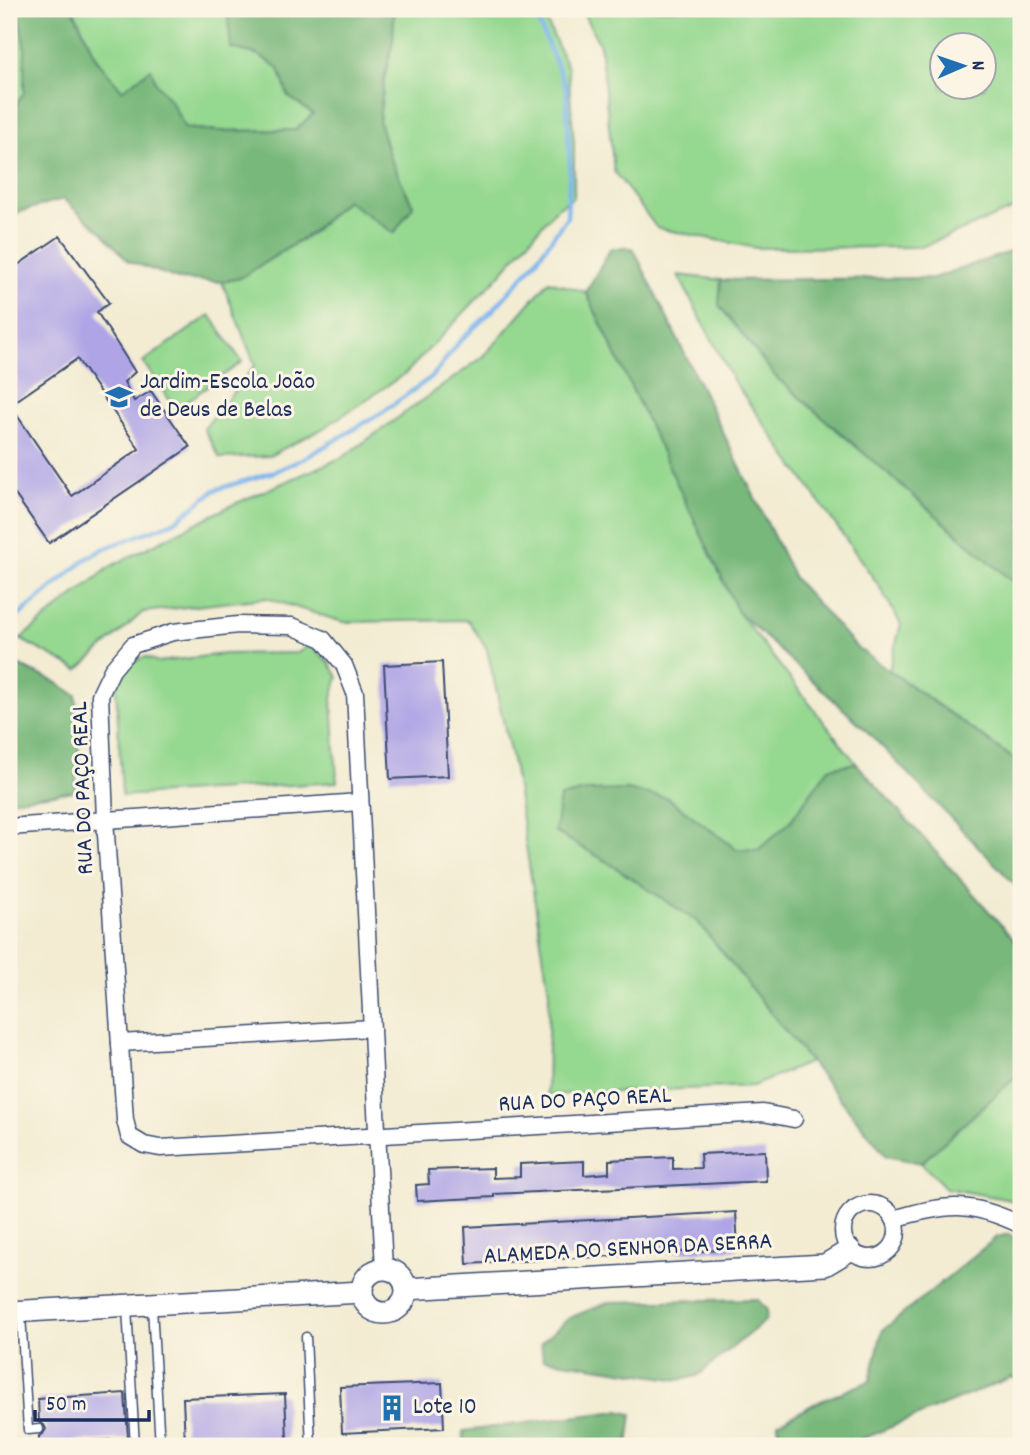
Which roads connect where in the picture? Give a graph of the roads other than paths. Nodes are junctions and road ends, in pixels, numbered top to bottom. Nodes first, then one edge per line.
1 (360, 802) junction
2 (105, 819) junction
3 (9, 827) edge
4 (372, 1028) junction
5 (120, 1043) junction
6 (794, 1119) dead end
7 (377, 1136) junction
8 (894, 1219) junction
9 (1021, 1225) edge
10 (850, 1250) junction
11 (384, 1269) junction
12 (406, 1289) junction
13 (362, 1292) junction
14 (151, 1304) junction
15 (127, 1305) junction
16 (15, 1311) edge
17 (306, 1337) dead end
18 (39, 1429) dead end
19 (135, 1446) edge
20 (160, 1446) edge
21 (311, 1446) edge

1 - 2 street
1 - 2 street, RUA DO PAÇO REAL
1 - 4 street, RUA DO PAÇO REAL
2 - 3 street
2 - 5 street, RUA DO PAÇO REAL
4 - 5 street
4 - 7 street, RUA DO PAÇO REAL
5 - 7 street, RUA DO PAÇO REAL
6 - 7 street, RUA DO PAÇO REAL
7 - 11 street, RUA DO PAÇO REAL
8 - 9 street
8 - 10 street
8 - 10 street
10 - 12 street, ALAMEDA DO SENHOR DA SERRA
11 - 12 street
11 - 13 street
12 - 13 street
13 - 14 street
14 - 15 street
14 - 20 lane
15 - 16 street
15 - 19 lane
16 - 18 lane
17 - 21 lane

